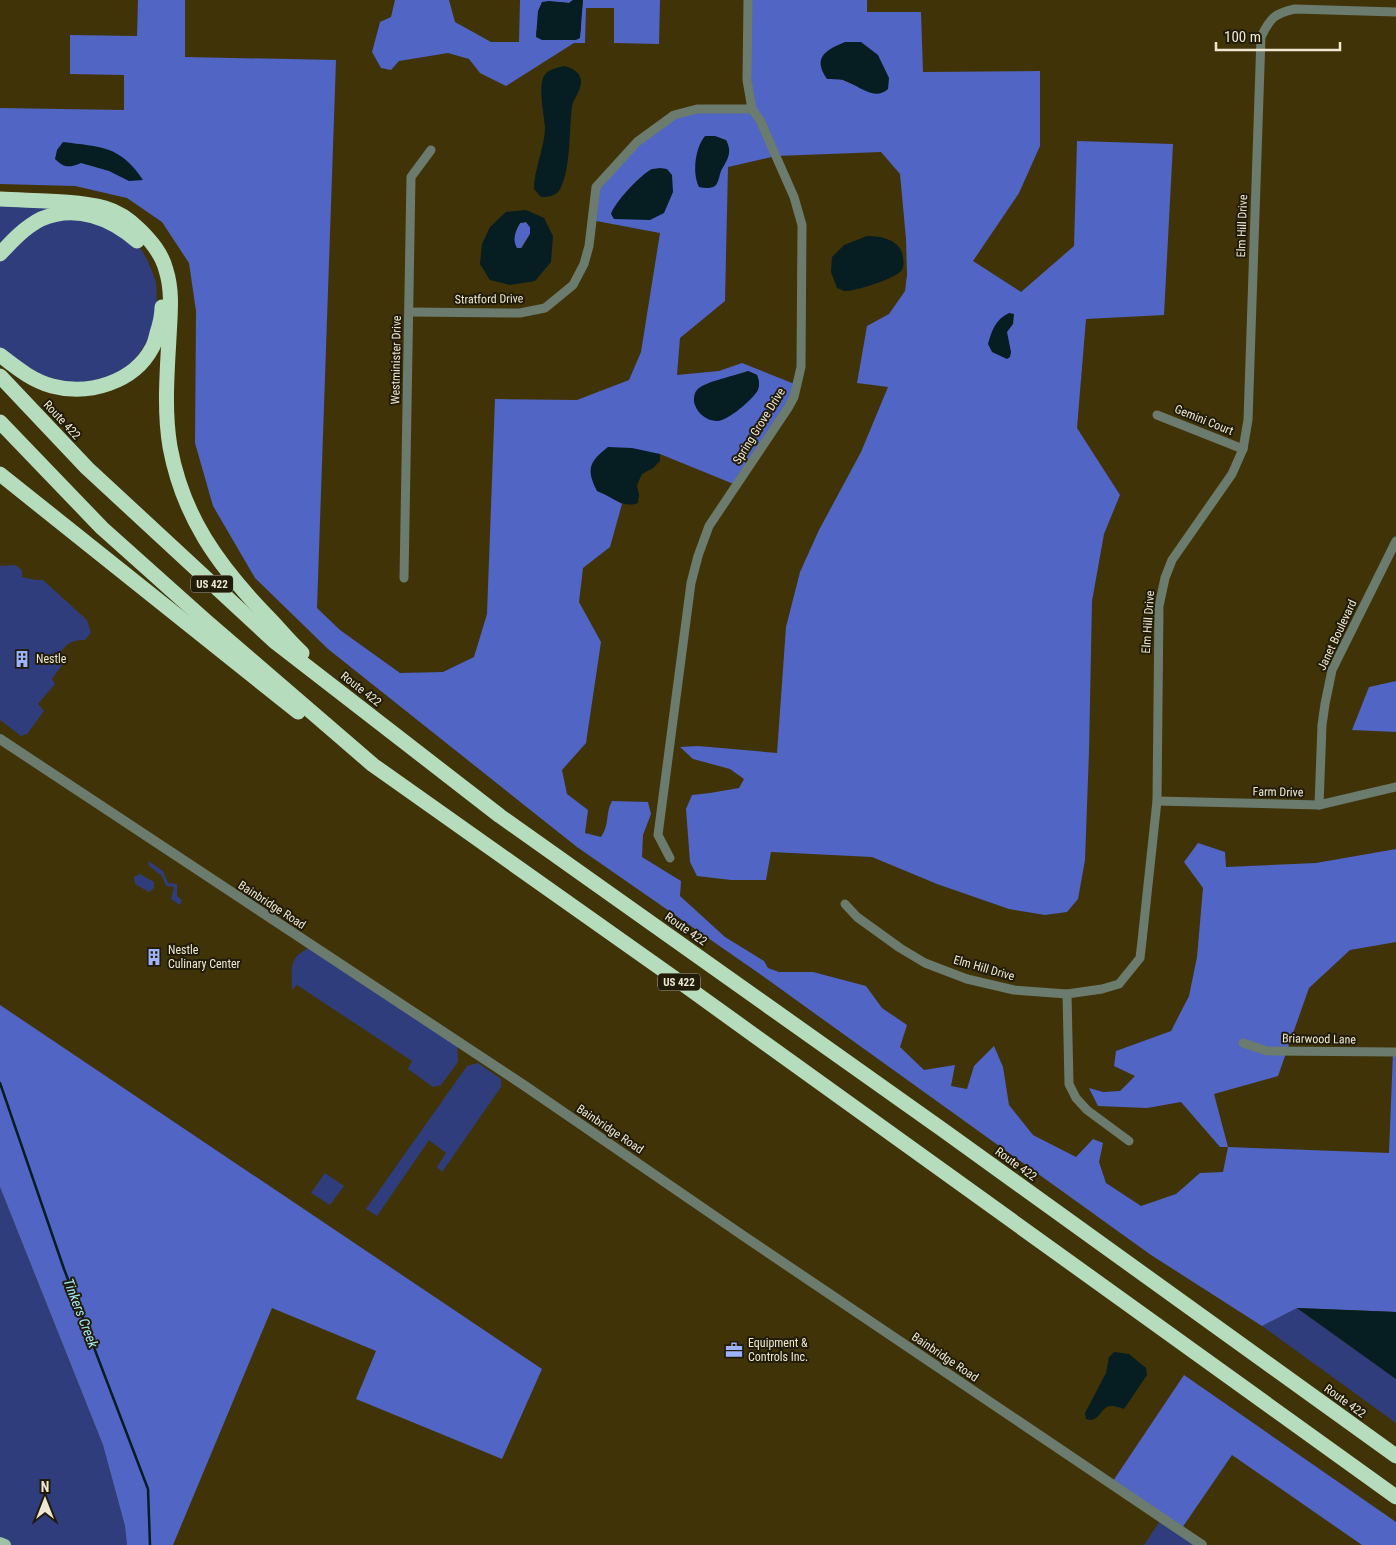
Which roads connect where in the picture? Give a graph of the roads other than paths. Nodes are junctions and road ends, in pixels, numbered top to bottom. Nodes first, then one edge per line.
1 (748, 0) edge
2 (1396, 12) edge
3 (752, 109) junction
4 (430, 150) dead end
5 (0, 199) edge
6 (0, 254) edge
7 (409, 312) junction
8 (0, 355) edge
9 (0, 376) edge
10 (1157, 415) dead end
11 (0, 422) edge
12 (1243, 449) junction
13 (0, 474) edge
14 (1396, 541) edge
15 (404, 578) dead end
16 (0, 739) edge
17 (374, 765) junction
18 (443, 772) junction
19 (1396, 787) edge
20 (1156, 801) junction
21 (1320, 805) junction
22 (670, 858) dead end
23 (845, 904) dead end
24 (1067, 994) junction
25 (1243, 1043) dead end
26 (1396, 1052) edge
27 (1129, 1141) dead end
28 (1396, 1456) edge
29 (1396, 1497) edge
30 (0, 1543) edge
31 (5, 1545) edge
32 (1202, 1545) edge

1 - 3 street, Spring Grove Drive
2 - 12 street, Elm Hill Drive
3 - 7 street, Stratford Drive
3 - 22 street, Spring Grove Drive
4 - 7 street, Westminister Drive
5 - 18 highway
6 - 8 highway
7 - 15 street, Westminister Drive
9 - 18 highway, Route 422 / US 422
10 - 12 street, Gemini Court
11 - 17 highway, US 422
12 - 20 street, Elm Hill Drive
13 - 17 highway
14 - 21 street, Janet Boulevard
16 - 32 street, Bainbridge Road
17 - 29 highway, US 422
18 - 28 highway, Route 422 / US 422
19 - 21 street, Farm Drive
20 - 21 street, Farm Drive
20 - 24 street, Elm Hill Drive
23 - 24 street, Elm Hill Drive
24 - 27 street
25 - 26 street, Briarwood Lane
30 - 31 main road

